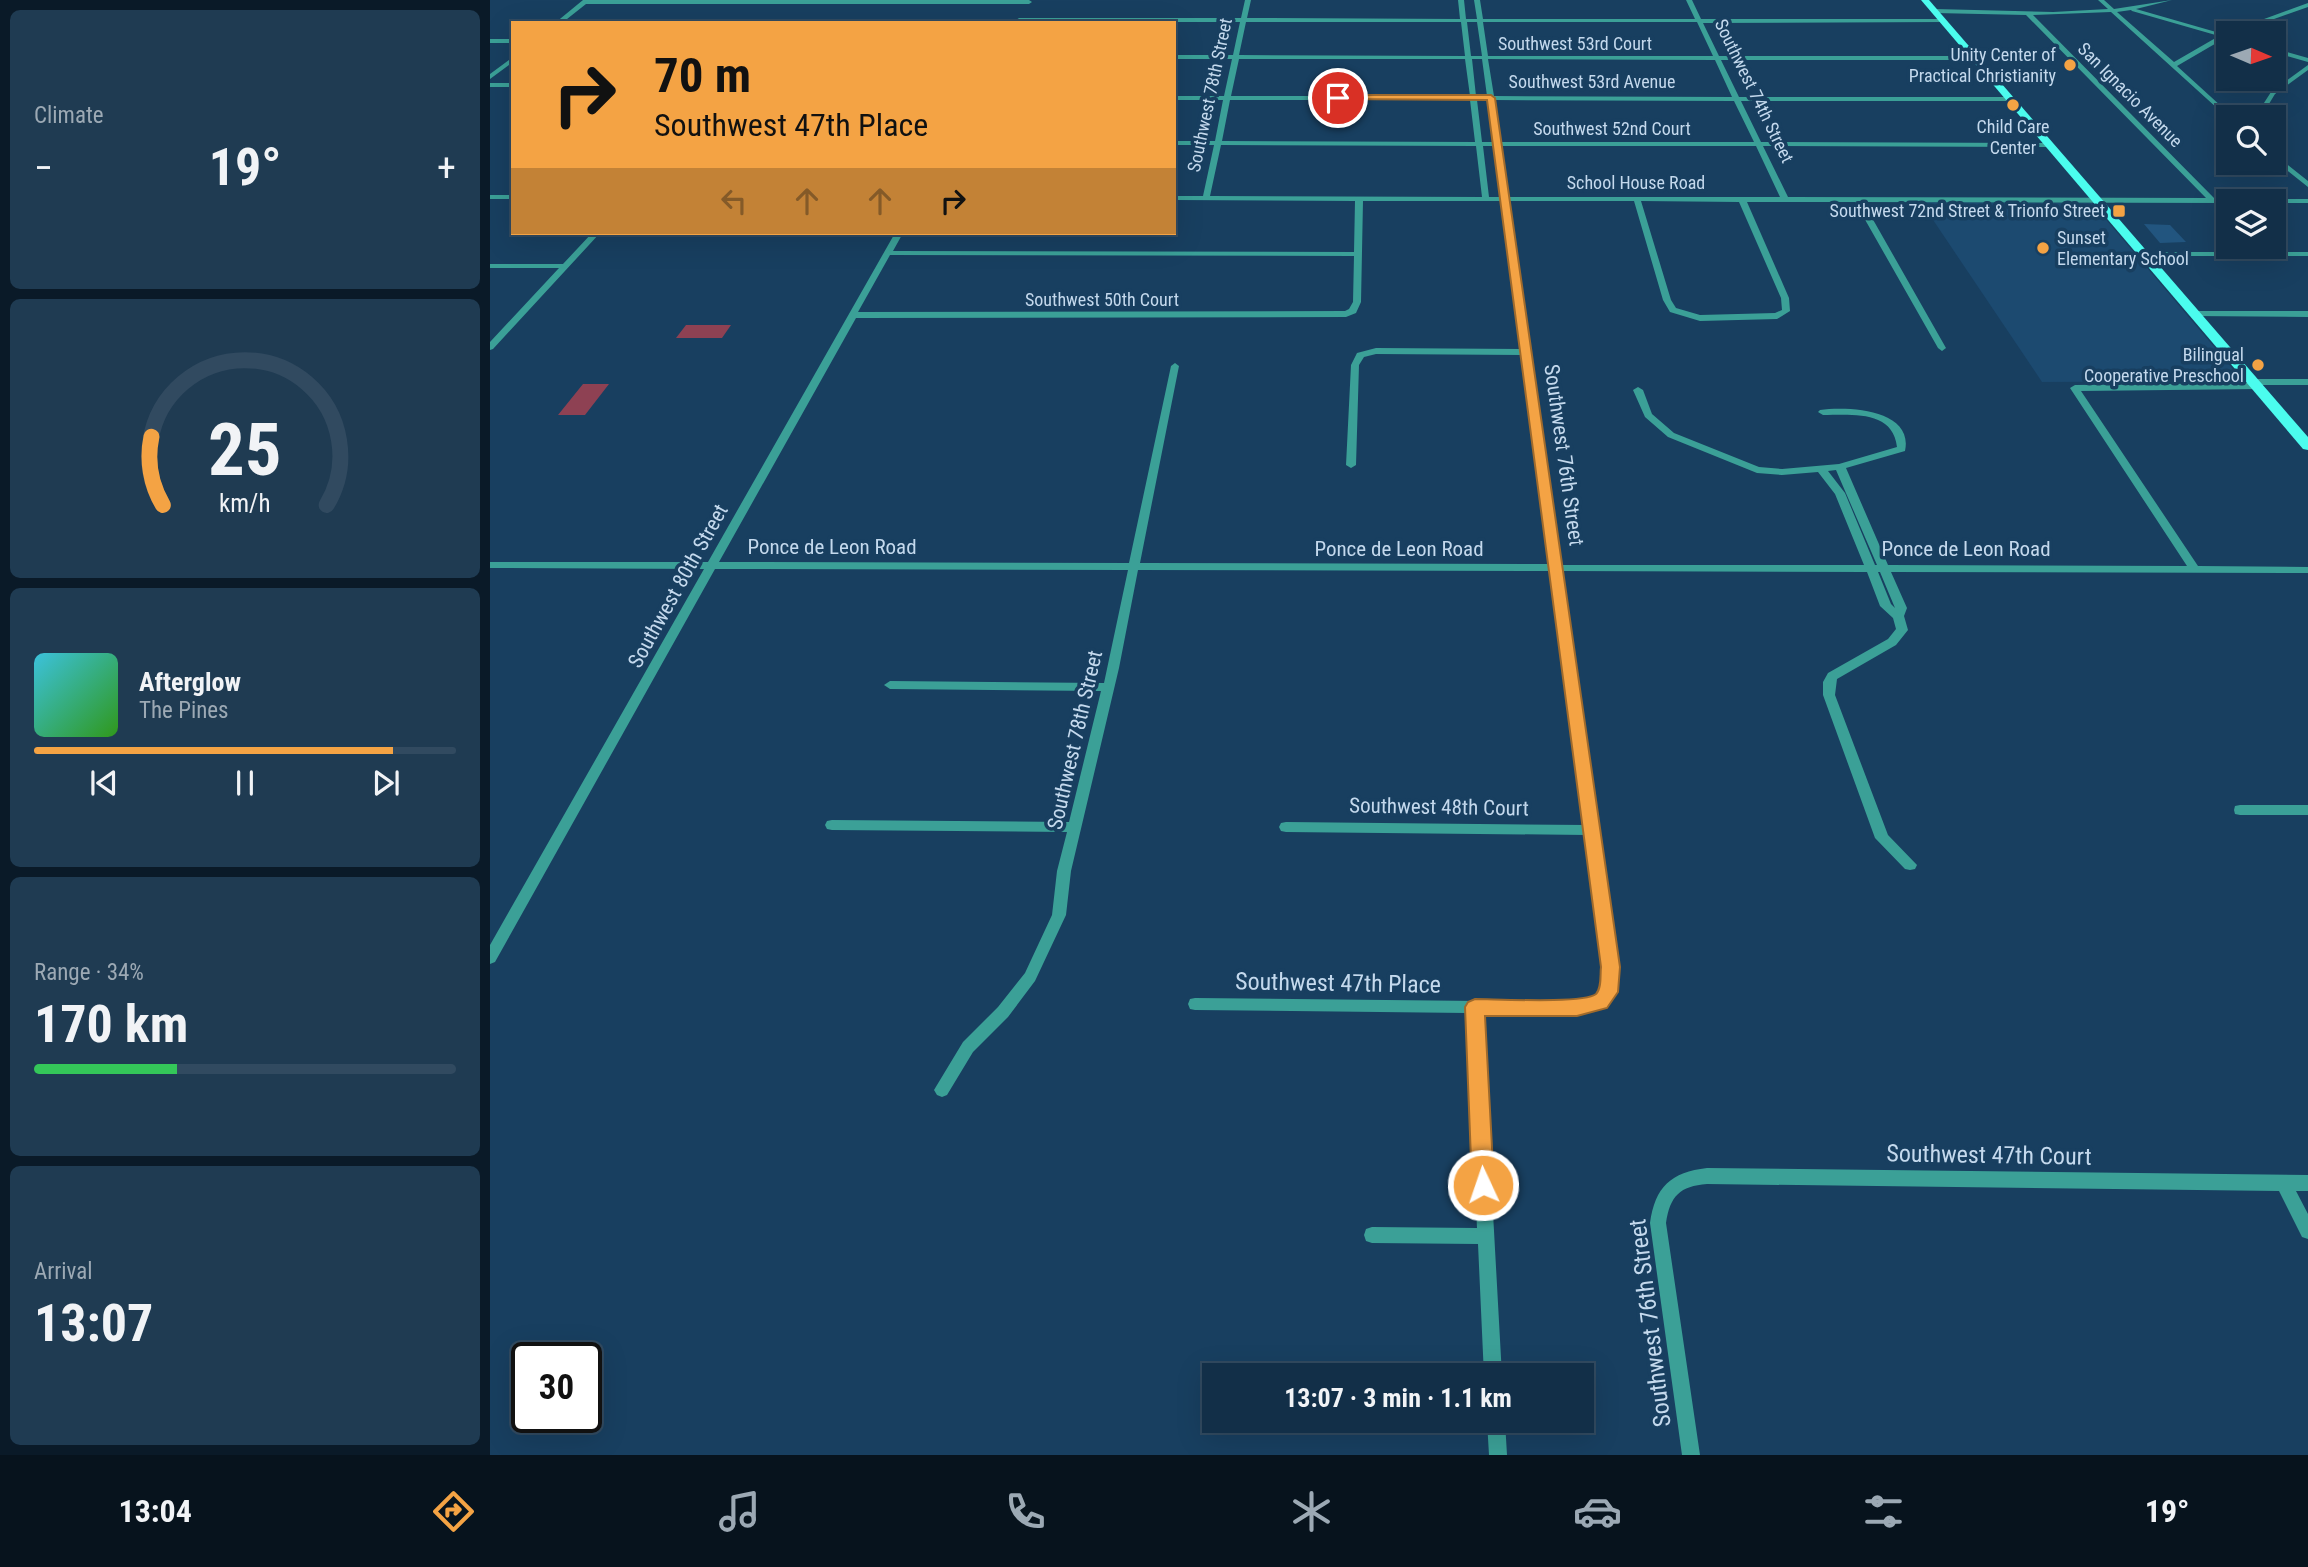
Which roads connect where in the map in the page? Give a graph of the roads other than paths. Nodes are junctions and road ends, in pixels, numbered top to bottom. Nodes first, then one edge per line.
1 (1248, 0) edge
2 (1461, 0) edge
3 (1477, 0) edge
4 (1689, 0) edge
5 (1925, 0) edge
6 (2101, 0) edge
7 (2169, 0) edge
8 (586, 1) edge
9 (1030, 1) edge
10 (2308, 5) edge
11 (2131, 9) junction
12 (1935, 11) junction
13 (2112, 11) junction
14 (2026, 12) junction
15 (1244, 20) junction
16 (561, 21) edge
17 (1019, 21) edge
18 (1464, 21) junction
19 (1480, 21) junction
20 (1699, 21) junction
21 (2265, 21) edge
22 (1944, 22) junction
23 (2216, 32) edge
24 (490, 41) edge
25 (511, 41) edge
26 (2216, 42) edge
27 (2286, 54) edge
28 (1176, 57) edge
29 (1236, 57) junction
30 (1468, 57) junction
31 (1485, 57) junction
32 (1717, 58) junction
33 (1975, 58) junction
34 (2308, 60) edge
35 (511, 61) edge
36 (2172, 66) junction
37 (2308, 67) edge
38 (490, 77) edge
39 (490, 85) edge
40 (511, 85) edge
41 (1176, 97) edge
42 (1227, 98) junction
43 (1473, 98) junction
44 (1491, 98) junction
45 (1737, 99) junction
46 (2010, 99) junction
47 (2216, 105) edge
48 (2266, 105) edge
49 (1176, 143) edge
50 (1217, 143) junction
51 (1478, 144) junction
52 (1499, 144) junction
53 (1760, 145) junction
54 (2050, 145) junction
55 (2286, 166) edge
56 (2308, 185) edge
57 (490, 197) edge
58 (511, 197) edge
59 (1176, 198) edge
60 (1206, 198) junction
61 (1359, 198) junction
62 (1486, 198) junction
63 (1505, 199) junction
64 (1637, 199) junction
65 (1742, 199) junction
66 (1785, 199) junction
67 (1857, 199) junction
68 (2097, 200) junction
69 (2212, 200) junction
70 (2308, 201) edge
71 (594, 235) edge
72 (898, 235) edge
73 (888, 253) junction
74 (1358, 254) junction
75 (2143, 254) junction
76 (2308, 254) edge
77 (490, 266) edge
78 (565, 266) junction
79 (1786, 311) joint
80 (853, 314) junction
81 (2195, 314) junction
82 (2308, 314) edge
83 (490, 347) edge
84 (1942, 348) dead end
85 (1527, 352) junction
86 (1175, 366) dead end
87 (2308, 382) edge
88 (2255, 384) junction
89 (1638, 390) dead end
90 (1823, 412) dead end
91 (2308, 446) edge
92 (1352, 465) dead end
93 (1840, 467) junction
94 (1822, 470) junction
95 (1842, 499) junction
96 (1854, 499) junction
97 (1849, 522) junction
98 (1865, 522) junction
99 (1856, 540) junction
100 (1874, 540) junction
101 (490, 565) edge
102 (711, 566) junction
103 (1134, 568) junction
104 (1556, 568) junction
105 (1870, 568) junction
106 (1885, 568) junction
107 (2195, 570) junction
108 (2308, 570) edge
109 (1898, 616) junction
110 (890, 685) dead end
111 (1108, 687) junction
112 (2240, 810) dead end
113 (2308, 810) edge
114 (832, 825) dead end
115 (1073, 827) junction
116 (1286, 827) dead end
117 (1593, 830) junction
118 (1910, 865) dead end
119 (490, 958) edge
120 (1604, 999) joint
121 (1195, 1004) dead end
122 (1475, 1007) junction
123 (942, 1090) dead end
124 (2283, 1182) junction
125 (2308, 1182) edge
126 (1671, 1187) joint
127 (2308, 1231) edge
128 (1372, 1235) dead end
129 (1485, 1236) junction
130 (1492, 1363) edge
131 (1497, 1433) edge
132 (1498, 1455) edge
133 (1691, 1455) edge

1 - 15 street, Southwest 78th Street
2 - 18 street
3 - 19 street, Southwest 76th Street
4 - 20 street, Southwest 74th Street
5 - 12 main road
6 - 13 street
7 - 11 street
8 - 9 street
8 - 16 street
9 - 17 street
10 - 21 street
11 - 13 street
11 - 23 street
12 - 14 street
12 - 22 main road
13 - 14 street
13 - 36 street
14 - 69 street, San Ignacio Avenue
15 - 17 street
15 - 18 street
15 - 29 street, Southwest 78th Street
18 - 19 street
18 - 30 street
19 - 20 street
19 - 31 street, Southwest 76th Street
20 - 22 street
20 - 32 street, Southwest 74th Street
22 - 33 main road
24 - 25 street
26 - 36 street
27 - 34 street
28 - 29 street, Southwest 53rd Court
29 - 30 street, Southwest 53rd Court
29 - 42 street, Southwest 78th Street
30 - 31 street, Southwest 53rd Court
30 - 43 street
31 - 32 street, Southwest 53rd Court
31 - 44 street, Southwest 76th Street
32 - 33 street, Southwest 53rd Court
32 - 45 street, Southwest 74th Street
33 - 46 main road
35 - 38 street
36 - 47 street
37 - 48 street
39 - 40 street
41 - 42 street, Southwest 53rd Avenue
42 - 43 street, Southwest 53rd Avenue
42 - 50 street, Southwest 78th Street
43 - 44 street, Southwest 53rd Avenue
43 - 51 street
44 - 45 street, Southwest 53rd Avenue
44 - 52 street, Southwest 76th Street
45 - 46 street, Southwest 53rd Avenue
45 - 53 street, Southwest 74th Street
46 - 54 main road
49 - 50 street, Southwest 52nd Court
50 - 51 street, Southwest 52nd Court
50 - 60 street, Southwest 78th Street
51 - 52 street, Southwest 52nd Court
51 - 62 street
52 - 53 street, Southwest 52nd Court
52 - 63 street, Southwest 76th Street
53 - 54 street, Southwest 52nd Court
53 - 66 street, Southwest 74th Street
54 - 68 main road
55 - 56 street
57 - 58 street
59 - 60 street, School House Road
60 - 61 street, School House Road
61 - 62 street, School House Road
61 - 74 street
62 - 63 street, School House Road
63 - 64 street, School House Road
63 - 85 street, Southwest 76th Street
64 - 65 street, School House Road
64 - 79 street
65 - 66 street, School House Road
65 - 79 street
66 - 67 street, School House Road
67 - 68 street, School House Road
67 - 84 street
68 - 69 street, School House Road
68 - 75 main road
69 - 70 street, School House Road
71 - 78 street
72 - 73 street, Southwest 80th Street
73 - 74 street
73 - 80 street, Southwest 80th Street
74 - 80 street, Southwest 50th Court
75 - 76 street
75 - 81 main road
77 - 78 street
78 - 83 street
80 - 102 street, Southwest 80th Street
81 - 82 street
81 - 88 main road
85 - 92 street
85 - 104 street, Southwest 76th Street
86 - 103 street, Southwest 78th Street
87 - 88 street
88 - 91 main road
88 - 107 street
89 - 94 street
90 - 93 street
93 - 94 street
93 - 96 street
94 - 95 street
95 - 96 street
95 - 97 street
96 - 98 street
97 - 98 street
97 - 99 street
98 - 100 street
99 - 100 street
99 - 105 street
100 - 106 street
101 - 102 street, Ponce de Leon Road
102 - 103 street, Ponce de Leon Road
102 - 119 street, Southwest 80th Street
103 - 104 street, Ponce de Leon Road
103 - 111 street, Southwest 78th Street
104 - 105 street, Ponce de Leon Road
104 - 117 street, Southwest 76th Street
105 - 106 street, Ponce de Leon Road
105 - 109 street
106 - 107 street, Ponce de Leon Road
106 - 109 street
107 - 108 street, Ponce de Leon Road
109 - 118 street
110 - 111 street
111 - 115 street, Southwest 78th Street
112 - 113 street
114 - 115 street
115 - 123 street, Southwest 78th Street
116 - 117 street, Southwest 48th Court
117 - 120 street, Southwest 76th Street
120 - 122 street, Southwest 47th Place
121 - 122 street, Southwest 47th Place
122 - 129 street
124 - 125 street, Southwest 47th Court
124 - 126 street, Southwest 47th Court
124 - 127 street
126 - 133 street, Southwest 76th Street
128 - 129 street
129 - 130 street
131 - 132 street

